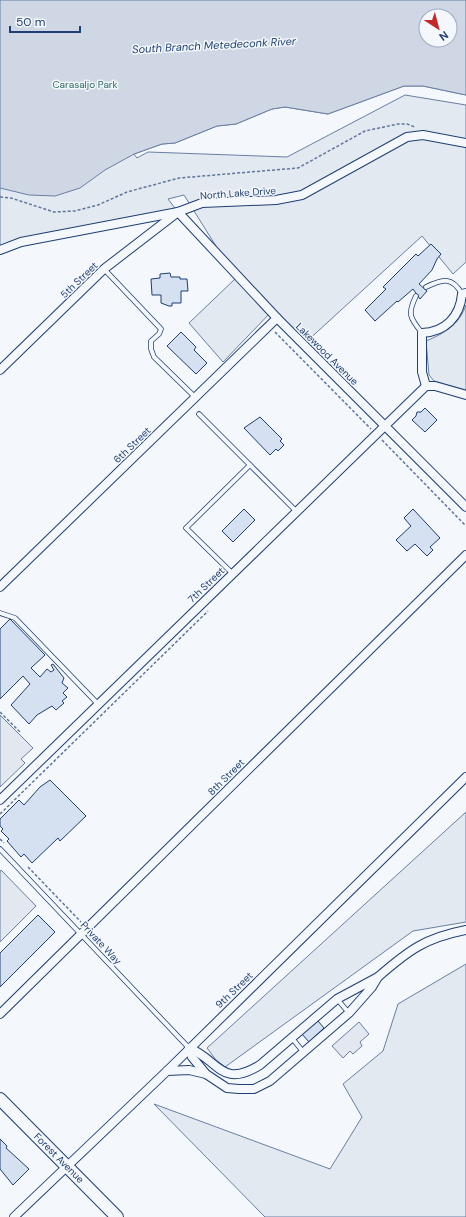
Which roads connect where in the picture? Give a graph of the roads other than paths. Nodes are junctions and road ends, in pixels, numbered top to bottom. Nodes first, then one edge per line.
1 (466, 143) edge
2 (178, 212) junction
3 (0, 250) edge
4 (104, 269) junction
5 (426, 287) dead end
6 (464, 293) edge
7 (416, 296) dead end
8 (277, 318) junction
9 (422, 333) junction
10 (0, 370) edge
11 (426, 386) junction
12 (466, 394) edge
13 (195, 397) junction
14 (199, 414) dead end
15 (385, 425) junction
16 (250, 464) junction
17 (466, 507) edge
18 (296, 511) junction
19 (466, 555) edge
20 (232, 573) junction
21 (0, 587) edge
22 (0, 613) edge
23 (98, 704) junction
24 (466, 777) edge
25 (0, 800) edge
26 (0, 849) edge
27 (466, 930) edge
28 (82, 933) junction
29 (378, 977) junction
30 (337, 999) junction
31 (349, 1013) junction
32 (0, 1014) edge
33 (292, 1038) junction
34 (189, 1048) junction
35 (305, 1053) junction
36 (167, 1071) junction
37 (206, 1074) junction
38 (0, 1099) edge
39 (67, 1166) junction
40 (112, 1214) edge
41 (14, 1217) edge

1 - 2 street, North Lake Drive
2 - 3 street, North Lake Drive
2 - 4 street, 5th Street
2 - 8 street, Lakewood Avenue
4 - 10 street, 5th Street
4 - 13 lane
5 - 6 lane
6 - 9 street
7 - 9 lane
8 - 13 street, 6th Street
8 - 15 street, Lakewood Avenue
9 - 11 street
11 - 12 street
11 - 15 street, 7th Street
13 - 21 street, 6th Street
14 - 16 lane
15 - 17 street, Lakewood Avenue
15 - 18 street, 7th Street
16 - 18 lane
16 - 20 lane
18 - 20 street, 7th Street
19 - 28 street, 8th Street
20 - 23 street, 7th Street
22 - 23 lane
23 - 25 street, 7th Street
24 - 34 street, 9th Street
26 - 28 lane, Private Way
27 - 29 street
28 - 32 street, 8th Street
28 - 34 lane, Private Way
29 - 30 street
29 - 31 street
30 - 31 lane
30 - 33 street
31 - 35 street
33 - 34 street
33 - 35 lane
34 - 36 street, 9th Street
34 - 37 street
35 - 37 street
36 - 37 street
36 - 39 street, 9th Street
38 - 39 street, Forest Avenue
39 - 40 street, Forest Avenue
39 - 41 street, 9th Street

